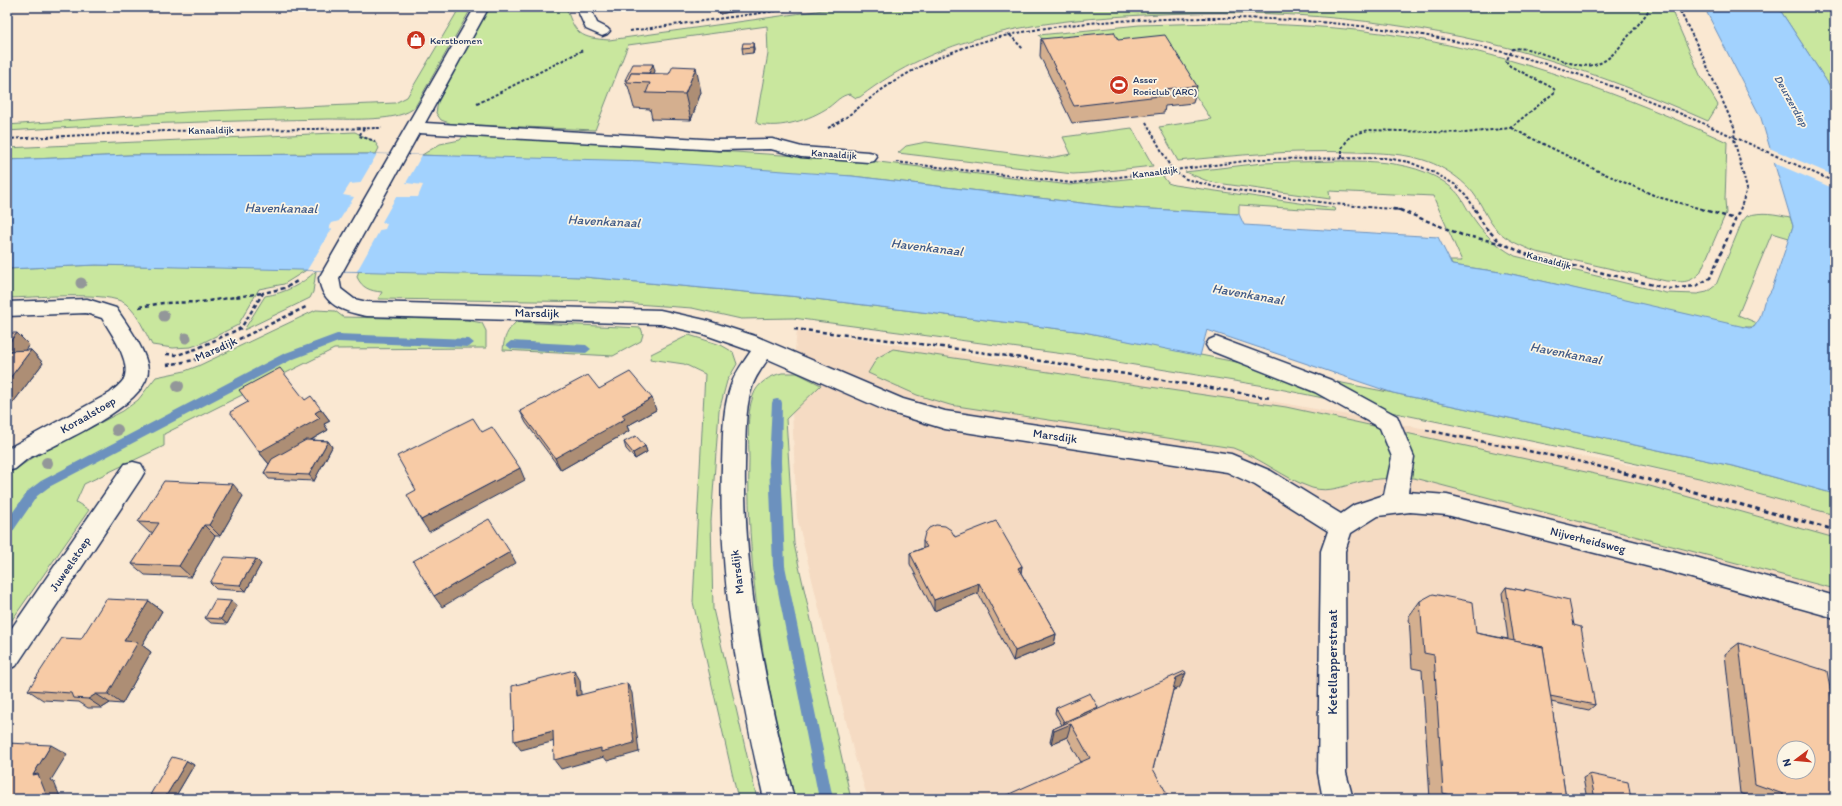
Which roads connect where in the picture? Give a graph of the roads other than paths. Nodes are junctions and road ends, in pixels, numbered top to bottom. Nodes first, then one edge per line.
1 (482, 7) edge
2 (583, 7) edge
3 (609, 32) road end
4 (414, 128) junction
5 (868, 157) road end
6 (7, 309) edge
7 (756, 344) junction
8 (1216, 345) dead end
9 (7, 462) edge
10 (132, 472) dead end
11 (1394, 502) junction
12 (1342, 527) junction
13 (1835, 607) edge
14 (7, 657) edge
15 (779, 799) edge
16 (1338, 799) edge

1 - 4 street
2 - 3 street
4 - 5 street, Kanaaldijk
4 - 7 street, Marsdijk
6 - 9 street, Koraalstoep
7 - 12 street, Marsdijk
7 - 15 street, Marsdijk
8 - 11 street
10 - 14 street, Juweelstoep
11 - 12 street, Nijverheidsweg
11 - 13 street, Nijverheidsweg
12 - 16 street, Ketellapperstraat

